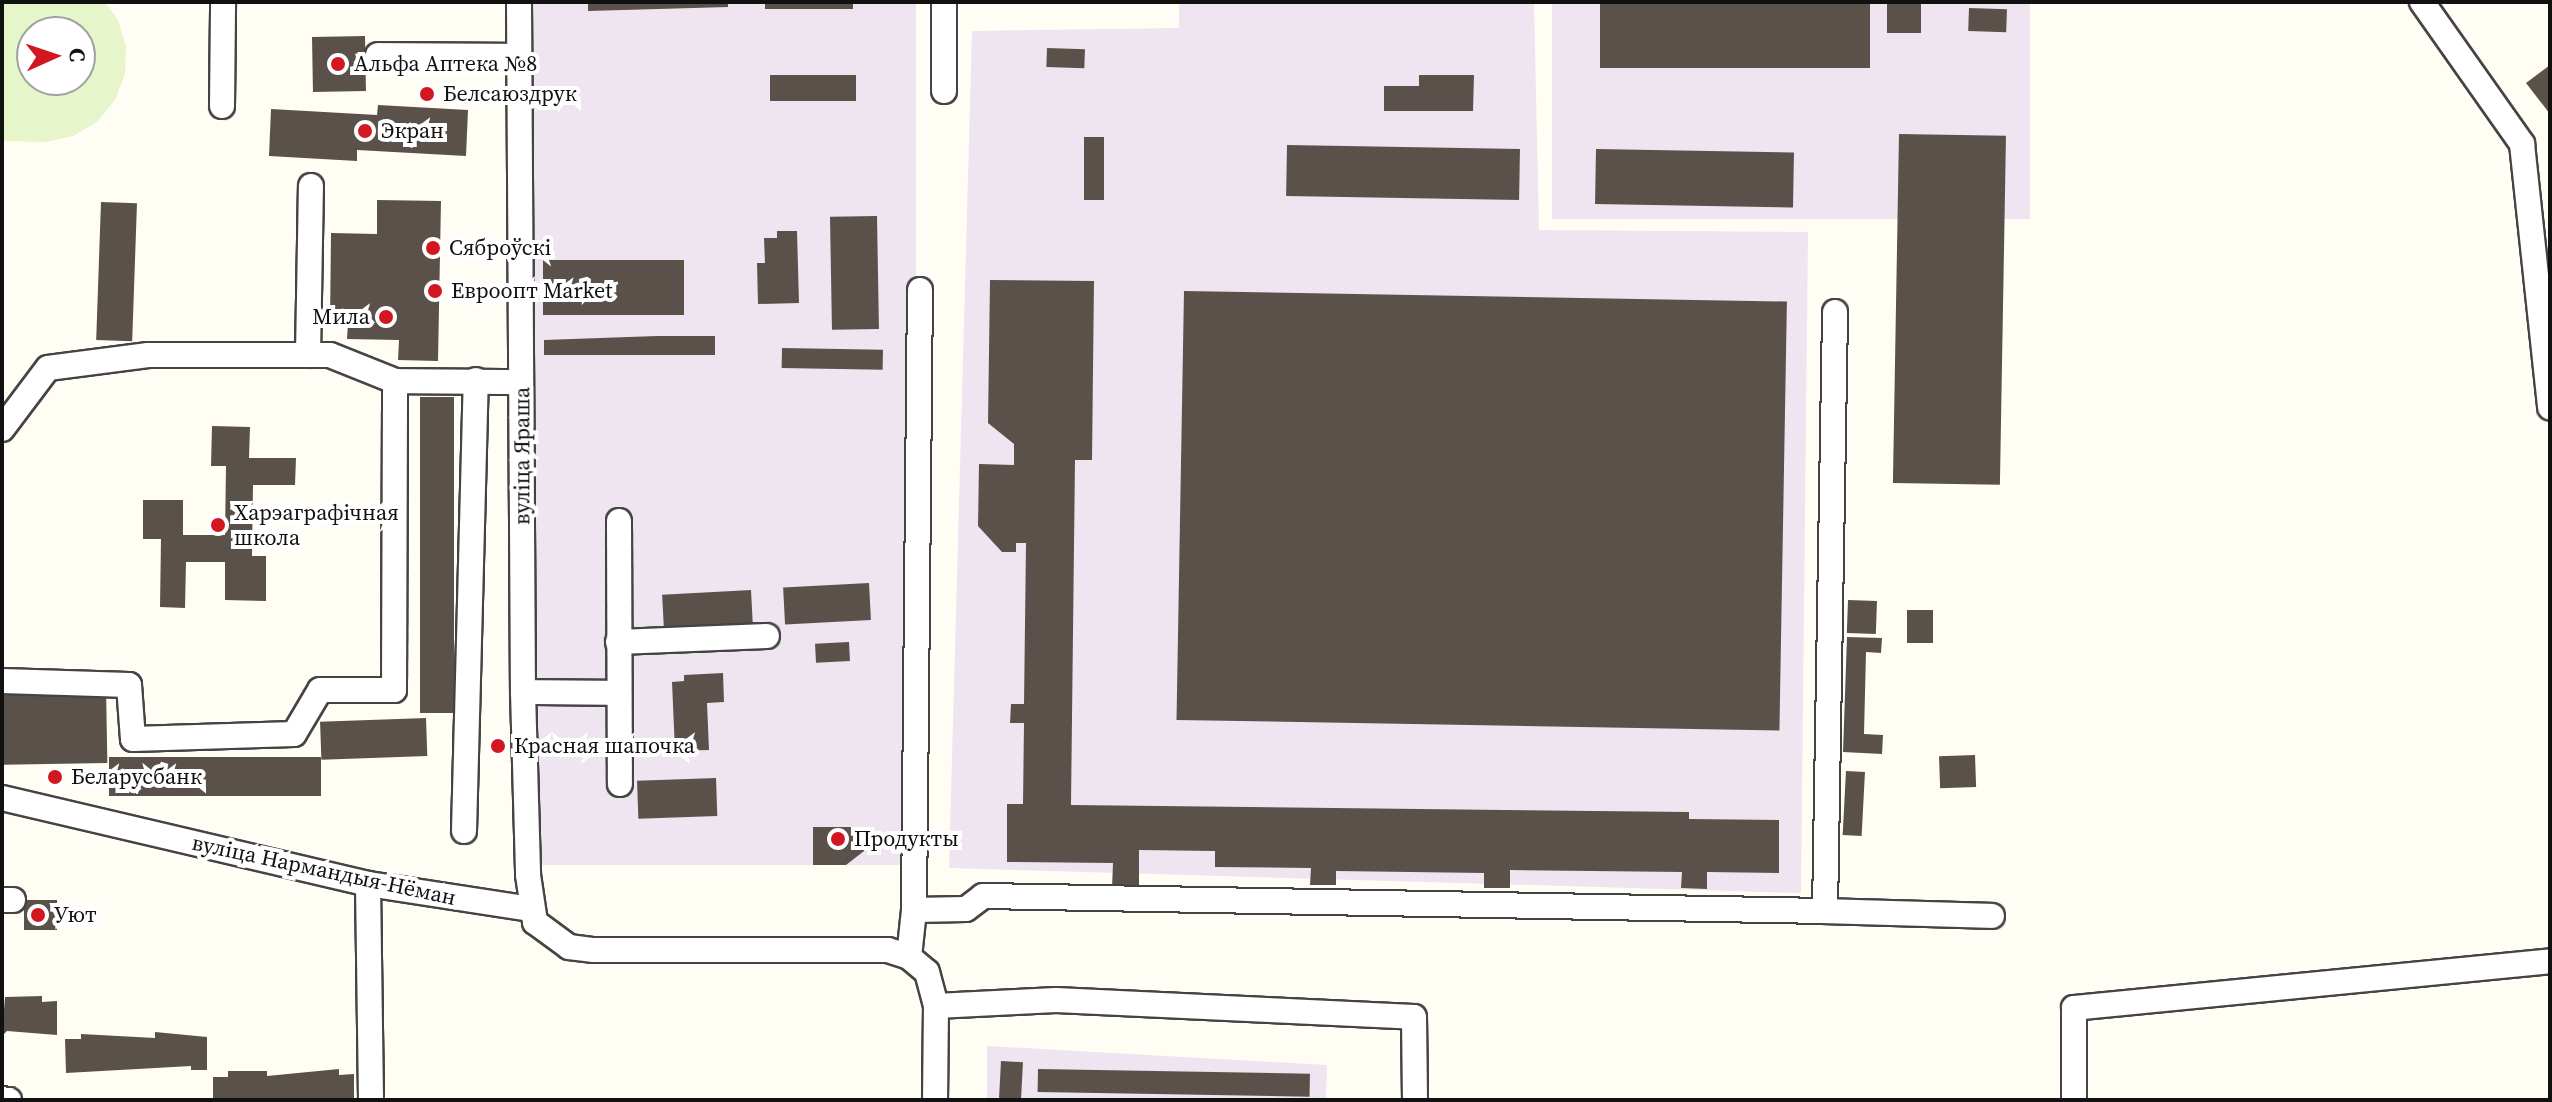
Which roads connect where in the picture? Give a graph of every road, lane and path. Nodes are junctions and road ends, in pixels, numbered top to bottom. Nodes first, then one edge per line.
1 (223, 2) edge
2 (519, 2) edge
3 (944, 2) edge
4 (2422, 2) edge
5 (378, 55) dead end
6 (519, 56) junction
7 (944, 91) dead end
8 (222, 106) dead end
9 (311, 186) dead end
10 (920, 290) dead end
11 (1835, 312) dead end
12 (308, 355) junction
13 (476, 380) junction
14 (395, 381) junction
15 (521, 382) junction
16 (2550, 408) edge
17 (2, 429) edge
18 (619, 521) dead end
19 (767, 636) dead end
20 (618, 642) junction
21 (2, 681) edge
22 (523, 692) junction
23 (618, 693) junction
24 (620, 784) dead end
25 (2, 798) edge
26 (464, 831) dead end
27 (368, 884) junction
28 (531, 909) junction
29 (914, 910) junction
30 (1825, 911) junction
31 (1992, 916) dead end
32 (909, 957) junction
33 (2550, 961) edge
34 (936, 1006) junction
35 (2, 1099) edge
36 (9, 1100) edge
37 (371, 1100) edge
38 (935, 1100) edge
39 (1415, 1100) edge
40 (2074, 1100) edge

1 - 8 street
2 - 6 street, вуліца Яраша
3 - 7 street
4 - 16 street
5 - 6 street
6 - 15 street, вуліца Яраша
9 - 12 street
10 - 29 street
11 - 30 street
12 - 14 street
12 - 17 street
13 - 14 street
13 - 15 street
13 - 26 street
14 - 21 street
15 - 22 street, вуліца Яраша
18 - 20 street
19 - 20 street
20 - 23 street
22 - 23 street
22 - 28 street, вуліца Яраша
23 - 24 street
25 - 27 street, вуліца Нармандыя-Нёман
27 - 28 street, вуліца Нармандыя-Нёман
27 - 37 street
28 - 32 street
29 - 30 street
29 - 32 street
30 - 31 street
32 - 34 street
33 - 40 street
34 - 38 street
34 - 39 street
35 - 36 street

